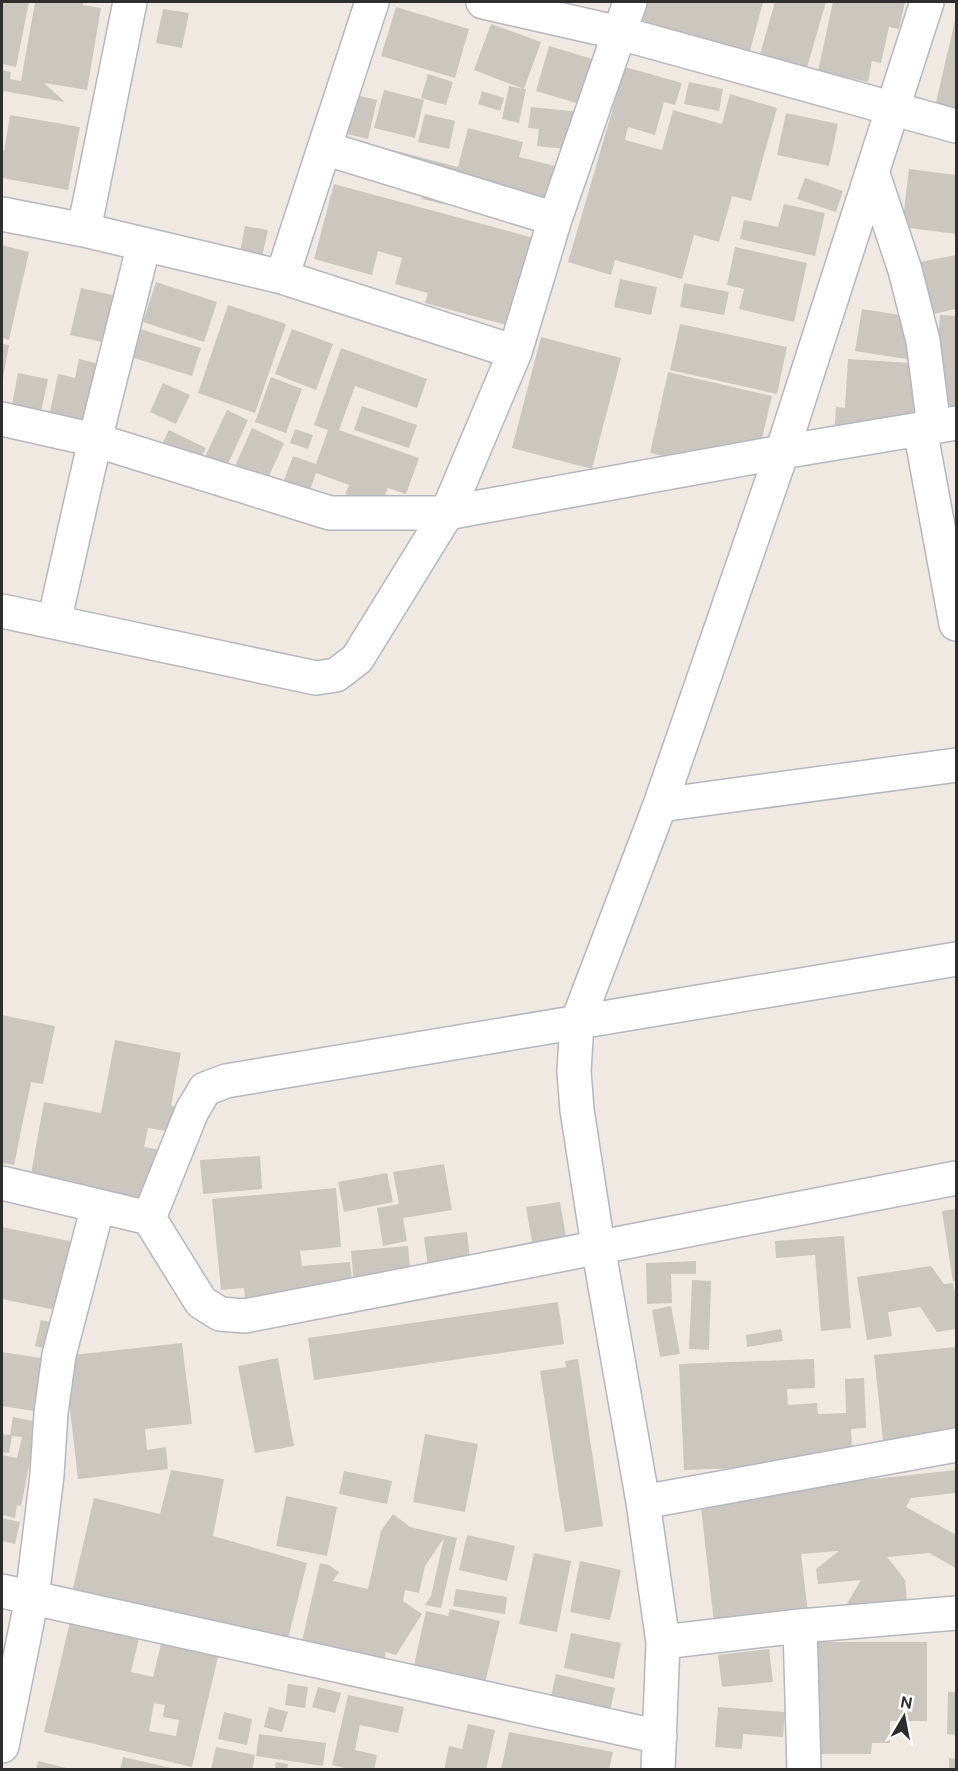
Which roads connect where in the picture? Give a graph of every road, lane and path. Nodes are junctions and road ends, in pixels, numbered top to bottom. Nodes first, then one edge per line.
1 (130, 2) edge
2 (372, 2) edge
3 (483, 2) edge
4 (630, 2) edge
5 (927, 2) edge
6 (620, 33) junction
7 (891, 109) junction
8 (957, 126) edge
9 (324, 148) junction
10 (873, 174) junction
11 (2, 214) edge
12 (555, 219) junction
13 (84, 230) junction
14 (144, 244) junction
15 (282, 277) junction
16 (515, 352) junction
17 (2, 419) edge
18 (937, 427) edge
19 (95, 440) junction
20 (782, 452) junction
21 (447, 513) junction
22 (2, 611) edge
23 (54, 622) junction
24 (957, 624) edge
25 (957, 765) edge
26 (660, 806) junction
27 (957, 959) edge
28 (577, 1023) junction
29 (957, 1178) edge
30 (2, 1183) edge
31 (98, 1206) junction
32 (149, 1218) junction
33 (598, 1246) junction
34 (957, 1445) edge
35 (643, 1502) junction
36 (17, 1595) edge
37 (957, 1613) edge
38 (800, 1626) junction
39 (663, 1642) junction
40 (660, 1737) junction
41 (2, 1746) edge
42 (658, 1770) edge
43 (804, 1770) edge

1 - 13 street
2 - 9 street
3 - 6 street
4 - 6 street
5 - 7 street
6 - 7 street
6 - 12 street
7 - 8 street
7 - 10 street
9 - 12 street
9 - 15 street
10 - 18 street
10 - 20 street
11 - 13 street
12 - 16 street
13 - 14 street
14 - 15 street
14 - 19 street
15 - 16 street
16 - 21 street
17 - 19 street
18 - 20 street
18 - 24 street
19 - 21 street
19 - 23 street
20 - 21 street
20 - 26 street
21 - 23 street
22 - 23 street
25 - 26 street
26 - 28 street
27 - 28 street
28 - 32 street
28 - 33 street
29 - 33 street
30 - 31 street
31 - 32 street
31 - 36 street
32 - 33 street
33 - 35 street
34 - 35 street
35 - 39 street
36 - 40 street
36 - 41 street
37 - 38 street
38 - 39 street
38 - 43 street
39 - 40 street
40 - 42 street

